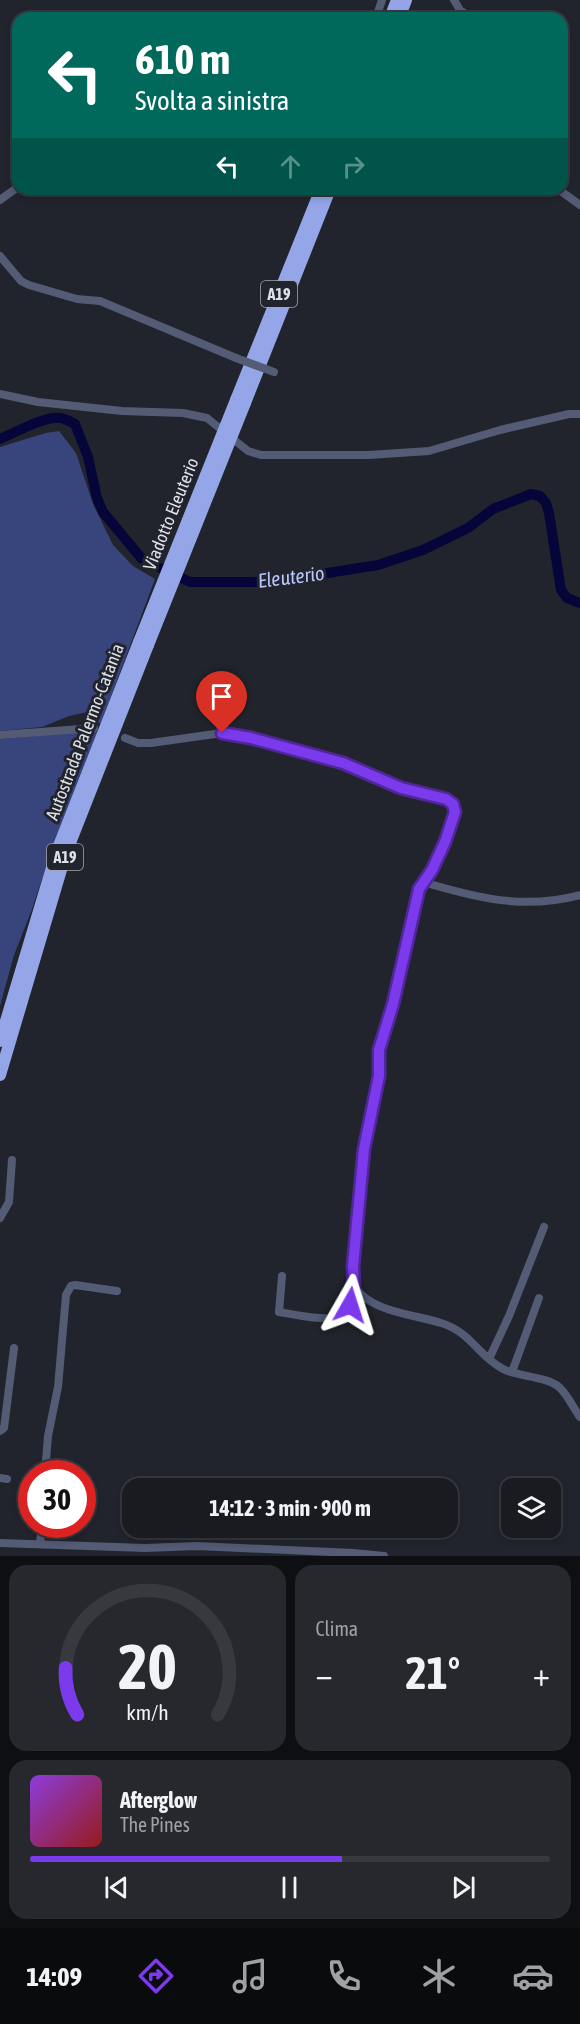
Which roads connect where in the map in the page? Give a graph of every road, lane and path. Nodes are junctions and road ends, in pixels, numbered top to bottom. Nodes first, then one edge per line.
1 (454, 0) edge
2 (463, 12) edge
3 (319, 195) edge
4 (327, 195) edge
5 (566, 195) edge
6 (580, 205) edge
7 (0, 256) edge
8 (274, 372) dead end
9 (0, 394) edge
10 (240, 401) junction
11 (580, 414) edge
12 (144, 644) junction
13 (94, 728) dead end
14 (0, 735) edge
15 (125, 738) dead end
16 (423, 882) junction
17 (580, 895) edge
18 (0, 1041) edge
19 (0, 1075) edge
20 (12, 1160) dead end
21 (0, 1218) edge
22 (544, 1227) dead end
23 (282, 1276) dead end
24 (354, 1286) junction
25 (120, 1292) dead end
26 (539, 1298) dead end
27 (14, 1348) dead end
28 (489, 1359) junction
29 (512, 1372) junction
30 (580, 1417) edge
31 (0, 1431) edge
32 (46, 1460) edge
33 (41, 1538) edge
34 (0, 1544) edge
35 (40, 1544) junction
36 (384, 1556) edge

1 - 2 street
3 - 10 highway, A19
4 - 10 highway, A19
5 - 6 street
7 - 8 street, bridge
9 - 11 street
10 - 12 highway, Viadotto Eleuterio / A19, bridge
12 - 18 highway, Autostrada Palermo-Catania / A19
12 - 19 highway, Autostrada Palermo-Catania / A19
13 - 14 street
15 - 16 street
16 - 17 street
16 - 24 street
20 - 21 street
22 - 28 street
23 - 24 street
24 - 28 street
25 - 32 street
26 - 29 street
27 - 31 street
28 - 29 street
29 - 30 street
33 - 35 street
34 - 35 street
35 - 36 street

